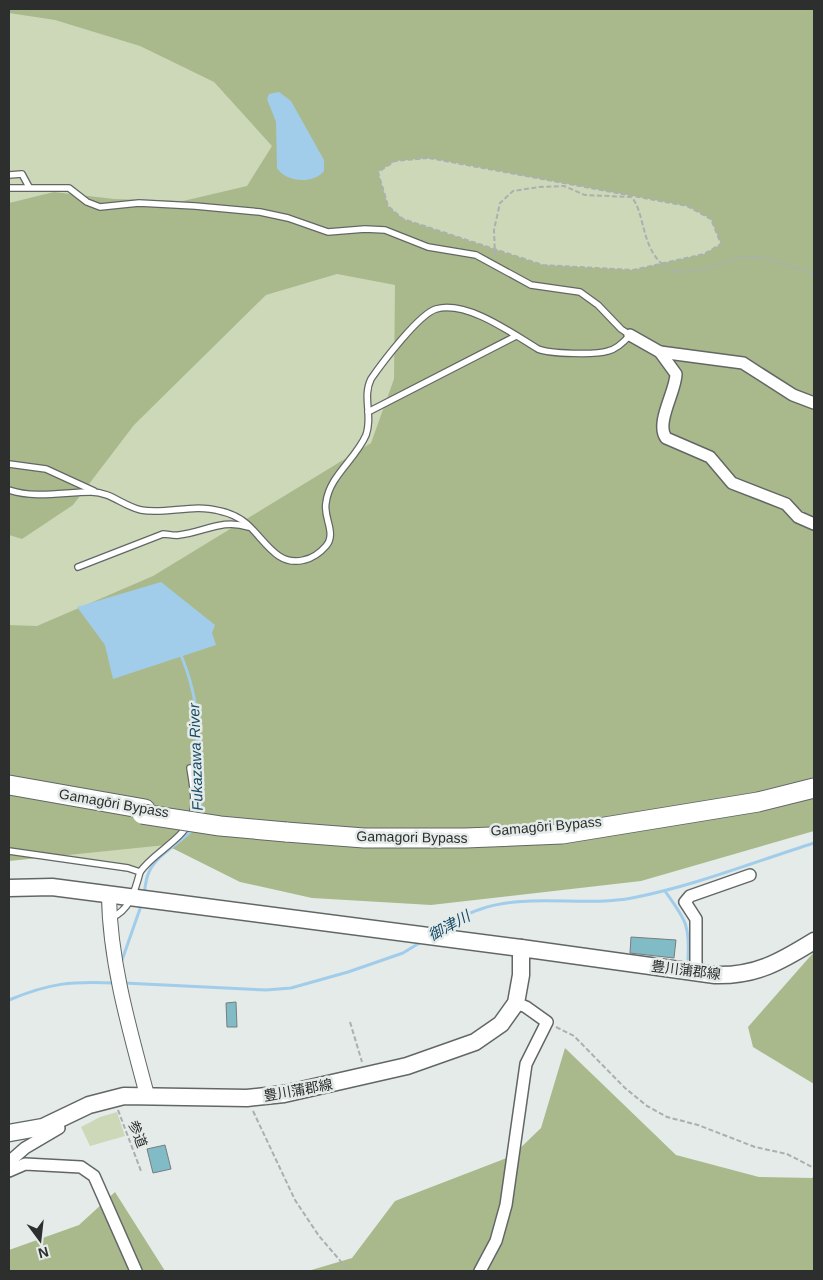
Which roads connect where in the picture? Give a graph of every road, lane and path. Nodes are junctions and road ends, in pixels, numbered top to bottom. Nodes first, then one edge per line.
1 (9, 175) edge
2 (29, 187) junction
3 (9, 188) edge
4 (493, 249) junction
5 (661, 264) junction
6 (504, 270) junction
7 (814, 274) edge
8 (630, 335) junction
9 (516, 336) junction
10 (660, 352) junction
11 (814, 403) edge
12 (368, 412) junction
13 (9, 464) edge
14 (9, 490) edge
15 (98, 492) junction
16 (814, 524) edge
17 (252, 529) junction
18 (78, 567) dead end
19 (190, 768) dead end
20 (814, 784) edge
21 (9, 785) edge
22 (814, 788) edge
23 (9, 792) edge
24 (143, 812) junction
25 (286, 830) junction
26 (9, 851) edge
27 (140, 872) junction
28 (750, 874) dead end
29 (9, 888) edge
30 (109, 897) dead end
31 (109, 919) junction
32 (814, 941) edge
33 (521, 948) junction
34 (696, 972) junction
35 (516, 1003) junction
36 (350, 1022) dead end
37 (547, 1022) junction
38 (366, 1077) junction
39 (147, 1095) junction
40 (247, 1098) junction
41 (116, 1104) dead end
42 (89, 1105) junction
43 (9, 1133) edge
44 (9, 1162) edge
45 (814, 1168) edge
46 (9, 1171) edge
47 (141, 1171) dead end
48 (136, 1271) edge
49 (349, 1271) edge
50 (480, 1271) edge

1 - 2 lane
2 - 3 lane
2 - 6 lane
4 - 5 path
4 - 5 path
4 - 5 path
4 - 6 path
5 - 7 path
6 - 8 lane
8 - 9 lane
8 - 10 street
9 - 12 lane
9 - 12 lane
10 - 11 street
10 - 16 street
12 - 17 lane
13 - 15 lane
14 - 15 lane
15 - 17 lane
17 - 18 lane
19 - 27 lane
20 - 25 highway, Gamagōri Bypass
21 - 24 highway, Gamagōri Bypass
22 - 25 highway, Gamagori Bypass
23 - 24 highway
24 - 25 highway, Gamagōri Bypass
26 - 27 lane
27 - 31 lane
28 - 34 street
29 - 33 main road, 豊川蒲郡線
30 - 31 street
31 - 39 street
32 - 34 main road, 豊川蒲郡線
33 - 34 main road, 豊川蒲郡線
33 - 35 main road, 豊川蒲郡線
35 - 37 street
35 - 38 main road, 豊川蒲郡線
36 - 38 path
37 - 45 path
37 - 50 street
38 - 40 main road, 豊川蒲郡線
39 - 40 main road, 豊川蒲郡線
39 - 42 main road, 豊川蒲郡線
40 - 49 path
41 - 47 path, 参道
42 - 43 main road, 豊川蒲郡線
42 - 44 street
46 - 48 street

